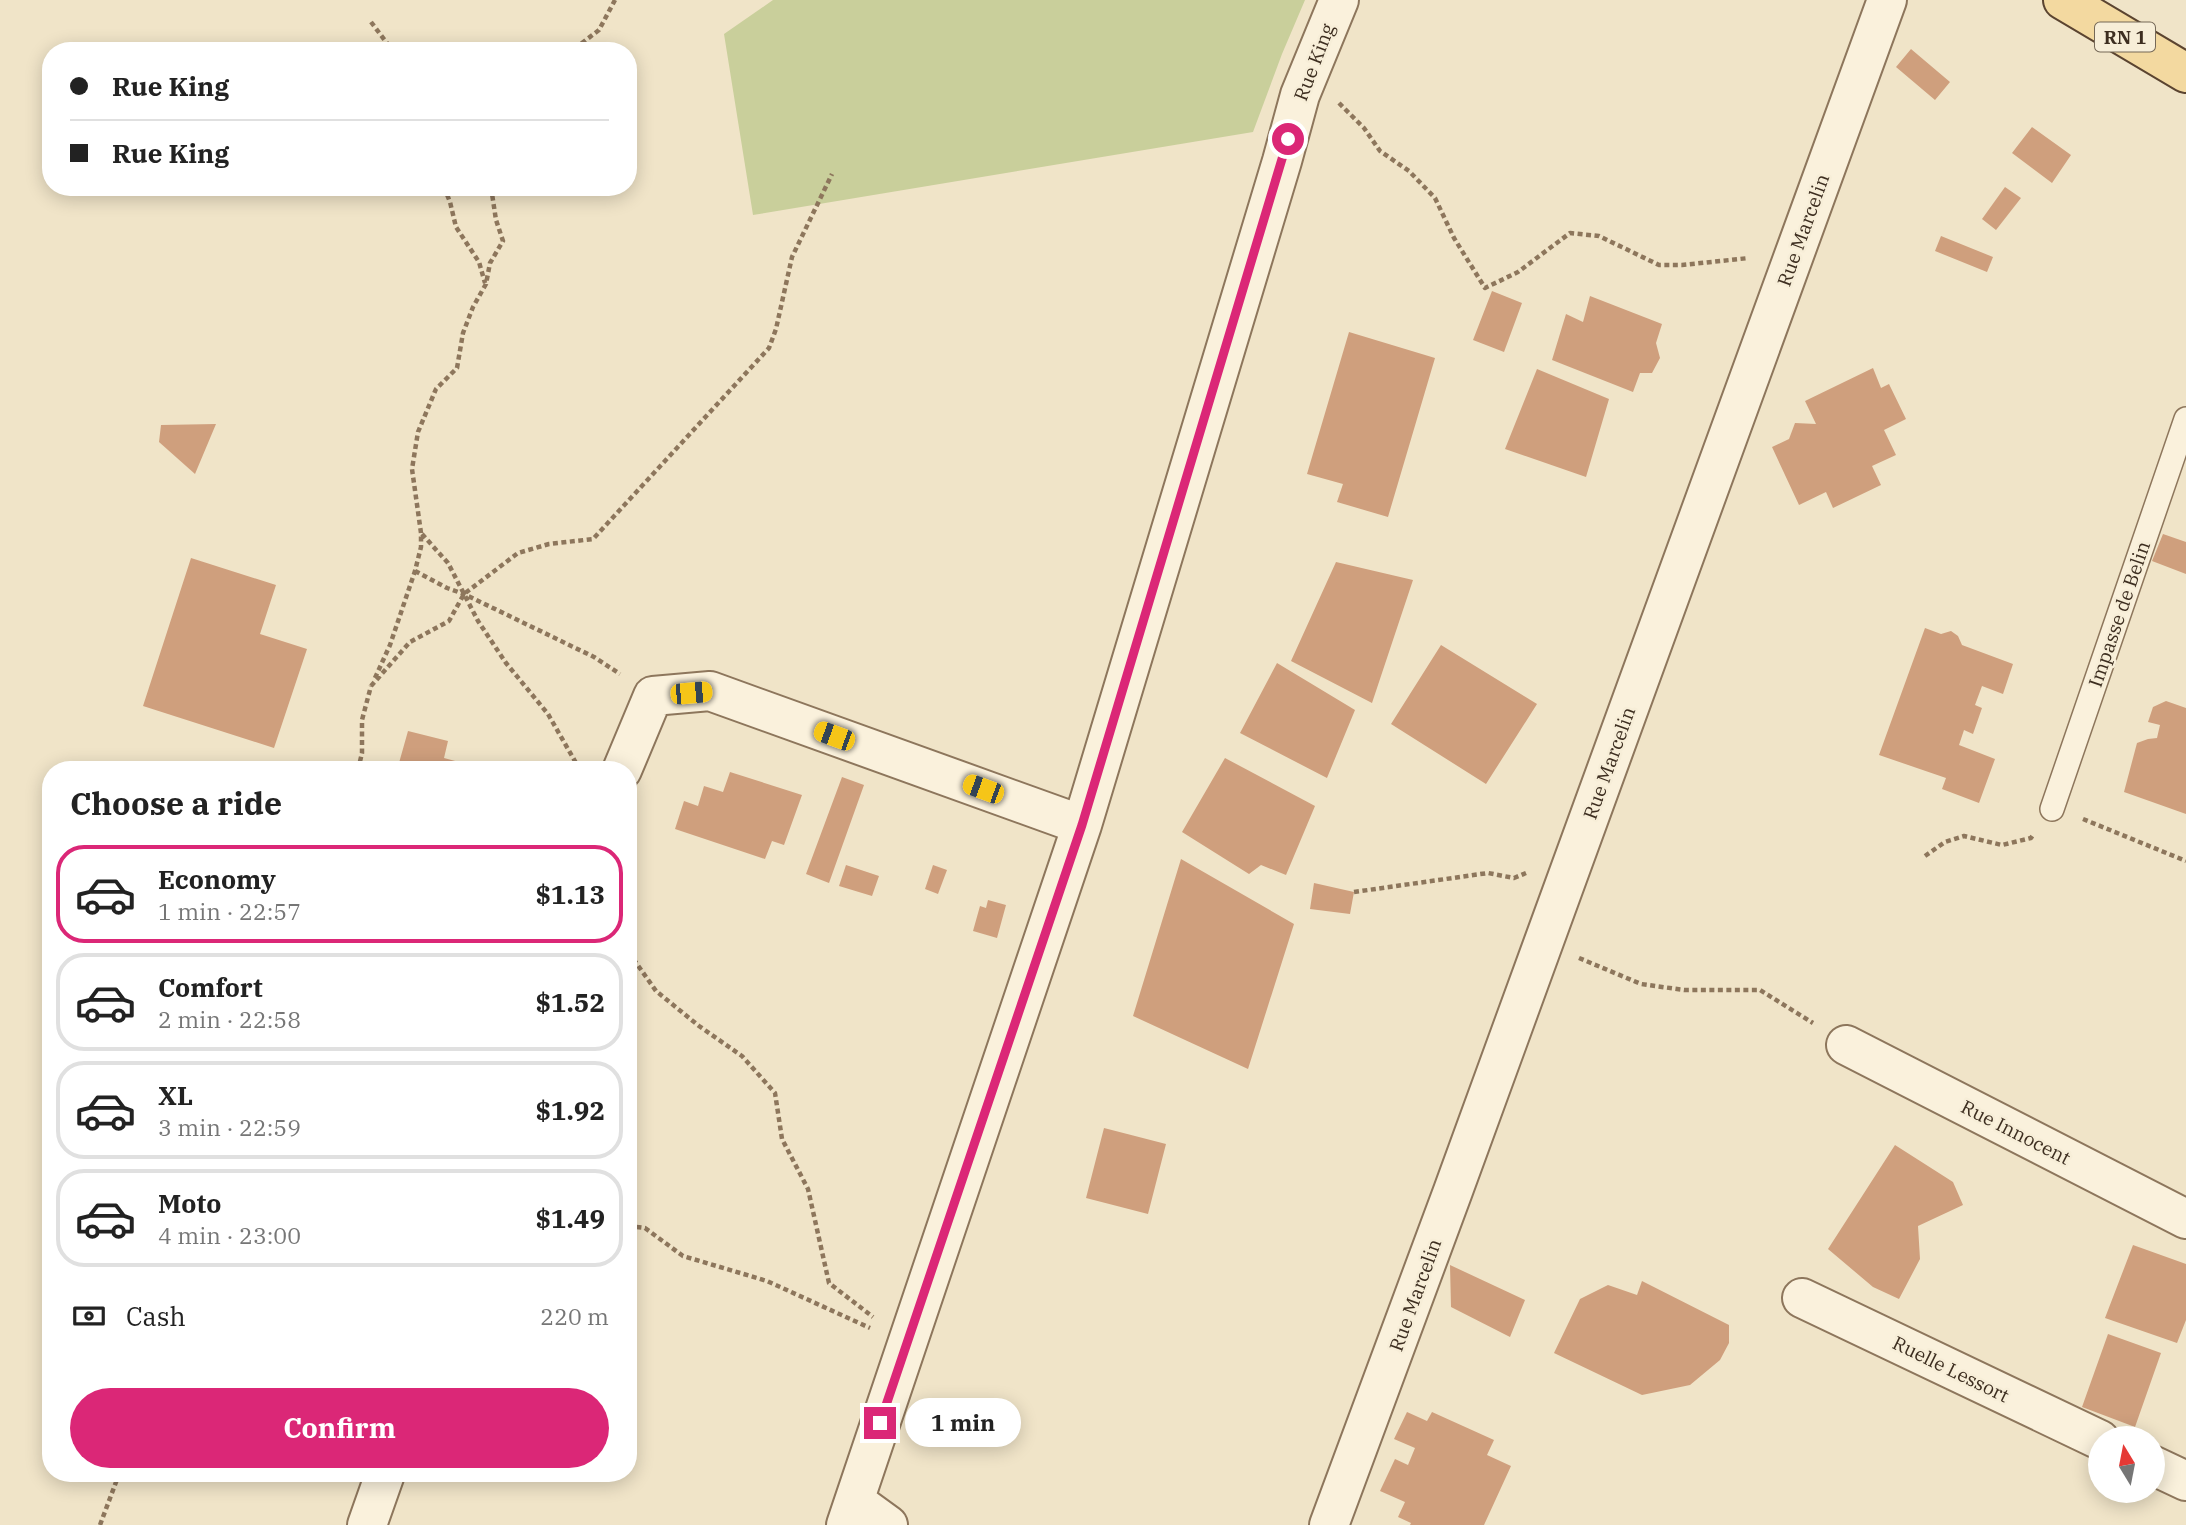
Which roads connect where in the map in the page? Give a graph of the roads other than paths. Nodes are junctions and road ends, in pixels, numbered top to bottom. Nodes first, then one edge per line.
1 (1339, 0) edge
2 (1887, 0) edge
3 (2063, 0) edge
4 (2186, 74) edge
5 (2186, 419) edge
6 (626, 761) edge
7 (2052, 809) road end
8 (1082, 825) junction
9 (1846, 1045) road end
10 (2186, 1219) edge
11 (1802, 1298) dead end
12 (2088, 1434) edge
13 (2165, 1471) edge
14 (2186, 1481) edge
15 (382, 1482) edge
16 (850, 1513) edge
17 (367, 1525) edge
18 (888, 1525) edge
19 (1329, 1525) edge

1 - 8 street, Rue King
2 - 19 street, Rue Marcelin
3 - 4 main road, RN 1
5 - 7 lane, Impasse de Belin
6 - 8 street
8 - 16 street, Rue King
9 - 10 street, Rue Innocent
11 - 12 street, Ruelle Lessort
13 - 14 street
15 - 17 street
16 - 18 street

